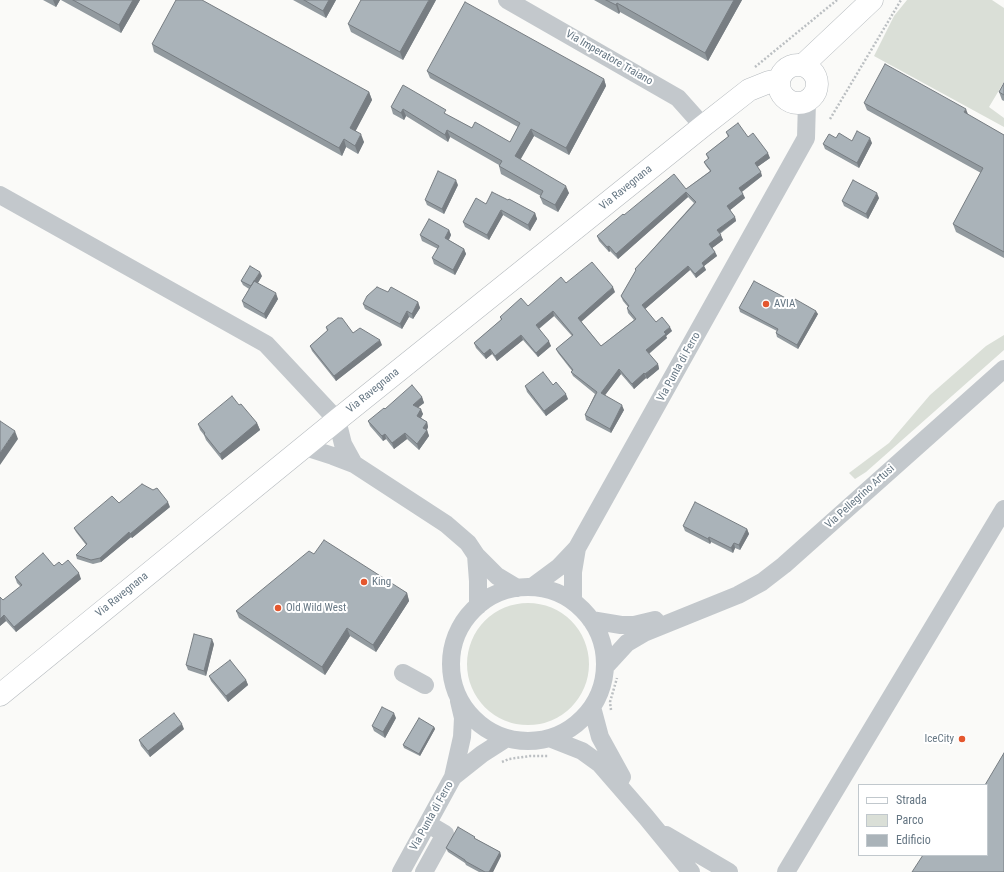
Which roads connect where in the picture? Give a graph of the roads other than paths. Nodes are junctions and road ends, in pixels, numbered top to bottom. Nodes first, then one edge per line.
1 (507, 0) edge
2 (867, 4) edge
3 (809, 69) junction
4 (790, 94) junction
5 (703, 126) junction
6 (0, 195) edge
7 (1004, 369) edge
8 (337, 420) junction
9 (305, 447) junction
10 (354, 464) junction
11 (1004, 509) edge
12 (577, 548) junction
13 (476, 554) junction
14 (524, 588) junction
15 (573, 601) junction
16 (478, 606) junction
17 (705, 608) junction
18 (591, 620) junction
19 (612, 670) junction
20 (403, 673) dead end
21 (426, 685) dead end
22 (0, 695) edge
23 (459, 698) junction
24 (592, 708) junction
25 (507, 738) junction
26 (549, 738) junction
27 (453, 777) junction
28 (651, 823) junction
29 (428, 824) junction
30 (401, 872) edge
31 (424, 872) edge
32 (690, 872) edge
33 (729, 872) edge
34 (786, 872) edge

1 - 5 street, Via Imperatore Traiano
2 - 3 main road
3 - 4 main road
3 - 4 main road
4 - 5 main road, Via Ravegnana
4 - 12 street, Via Punta di Ferro
5 - 8 main road, Via Ravegnana
6 - 8 street
7 - 17 street, Via Pellegrino Artusi
8 - 9 main road, Via Ravegnana
8 - 10 street
9 - 10 street
9 - 22 main road, Via Ravegnana
10 - 13 street
11 - 34 street
12 - 14 street
12 - 15 street, Via Punta di Ferro
13 - 14 street
13 - 16 street
14 - 15 street
14 - 16 street
15 - 18 street
16 - 23 street
17 - 18 street
17 - 19 street
18 - 19 street
19 - 24 street
20 - 21 street
23 - 25 street
23 - 27 street
24 - 26 street
24 - 28 street
25 - 26 street
25 - 27 street, Via Punta di Ferro
26 - 28 street
27 - 29 street, Via Punta di Ferro
28 - 32 street
28 - 33 street
29 - 30 street, Via Punta di Ferro
29 - 31 street

